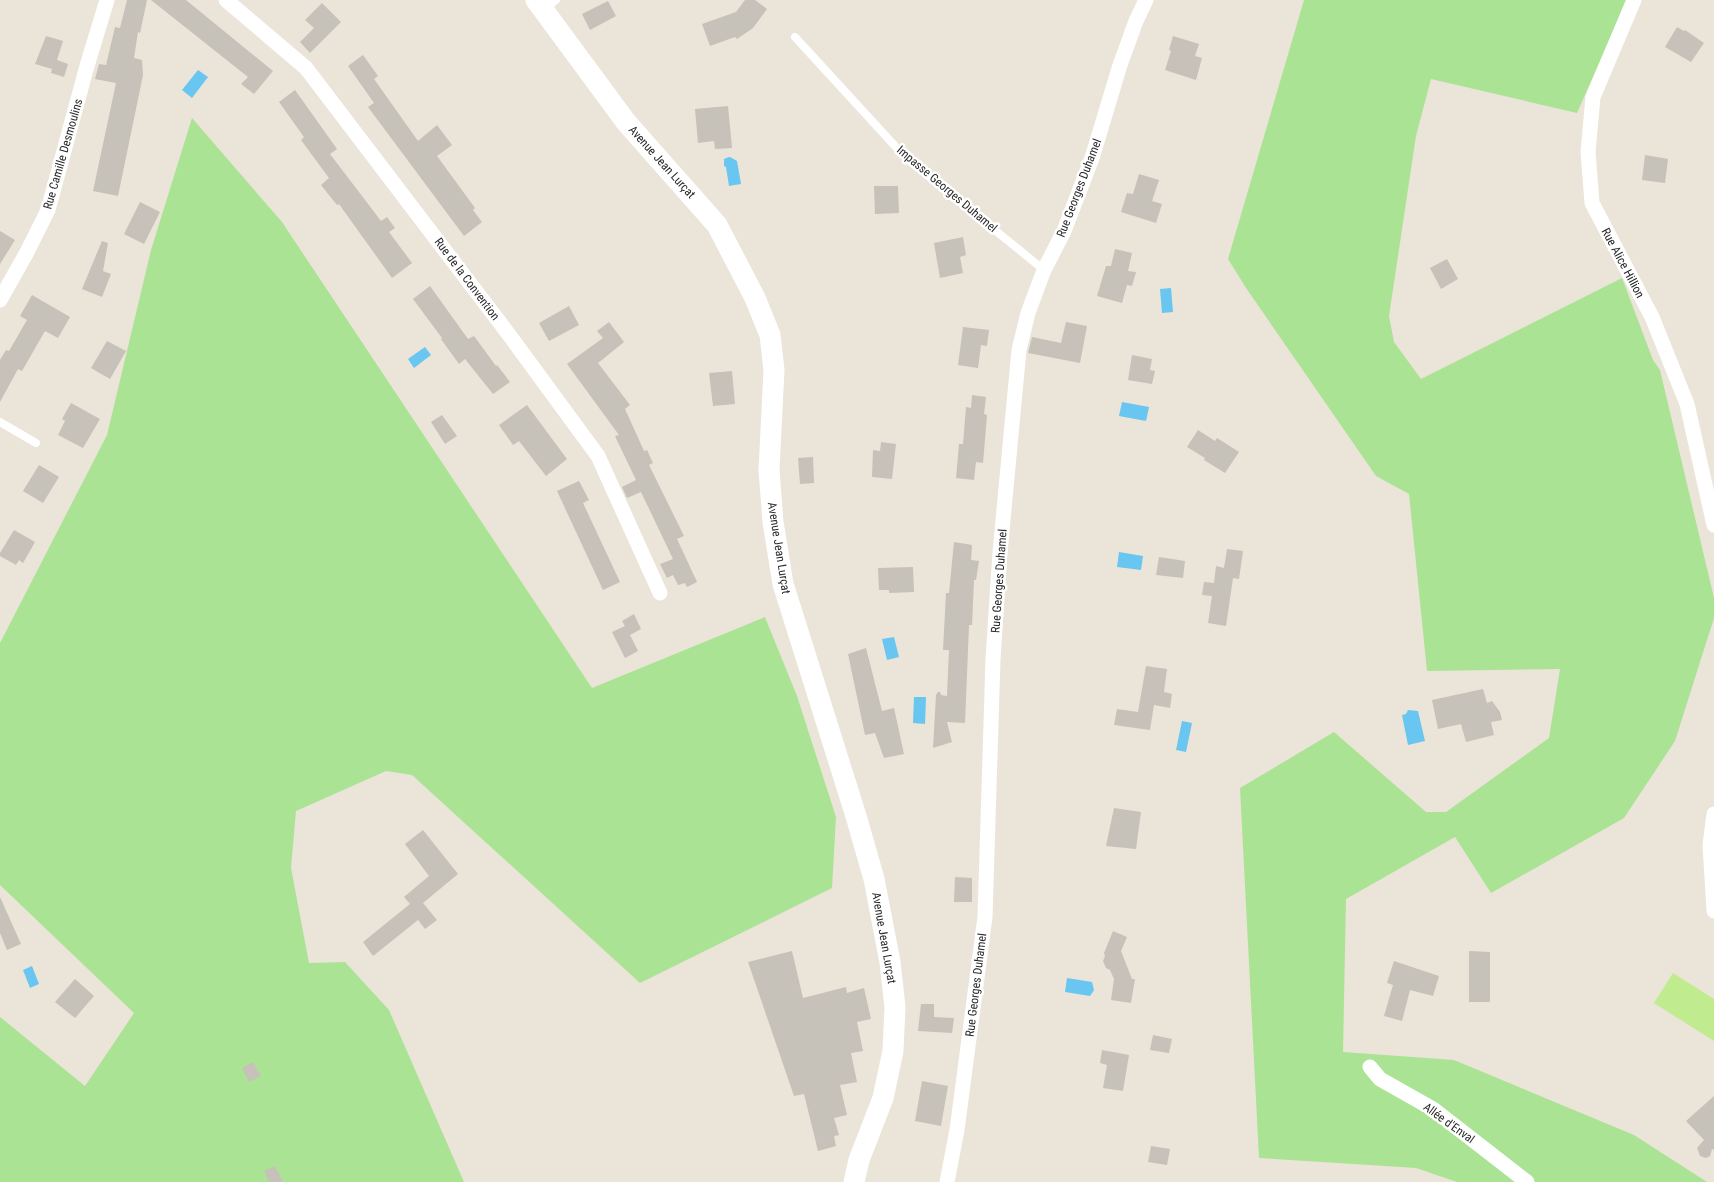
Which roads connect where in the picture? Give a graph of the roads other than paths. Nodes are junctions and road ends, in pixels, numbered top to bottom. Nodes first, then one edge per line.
1 (107, 0) edge
2 (226, 0) edge
3 (1146, 0) edge
4 (1634, 0) edge
5 (545, 4) edge
6 (794, 37) dead end
7 (1044, 270) junction
8 (0, 300) edge
9 (0, 422) edge
10 (36, 443) dead end
11 (1714, 525) edge
12 (660, 593) dead end
13 (1714, 814) edge
14 (1714, 879) edge
15 (1714, 911) edge
16 (1370, 1067) dead end
17 (854, 1182) edge
18 (947, 1182) edge
19 (1527, 1182) edge

1 - 8 street, Rue Camille Desmoulins
2 - 12 street, Rue de la Convention
3 - 7 street, Rue Georges Duhamel
4 - 11 street, Rue Alice Hillion
5 - 17 main road, Avenue Jean Lurçat
6 - 7 lane, Impasse Georges Duhamel
7 - 18 street, Rue Georges Duhamel
9 - 10 lane
13 - 14 street
14 - 15 street
16 - 19 street, Allée d'Enval

